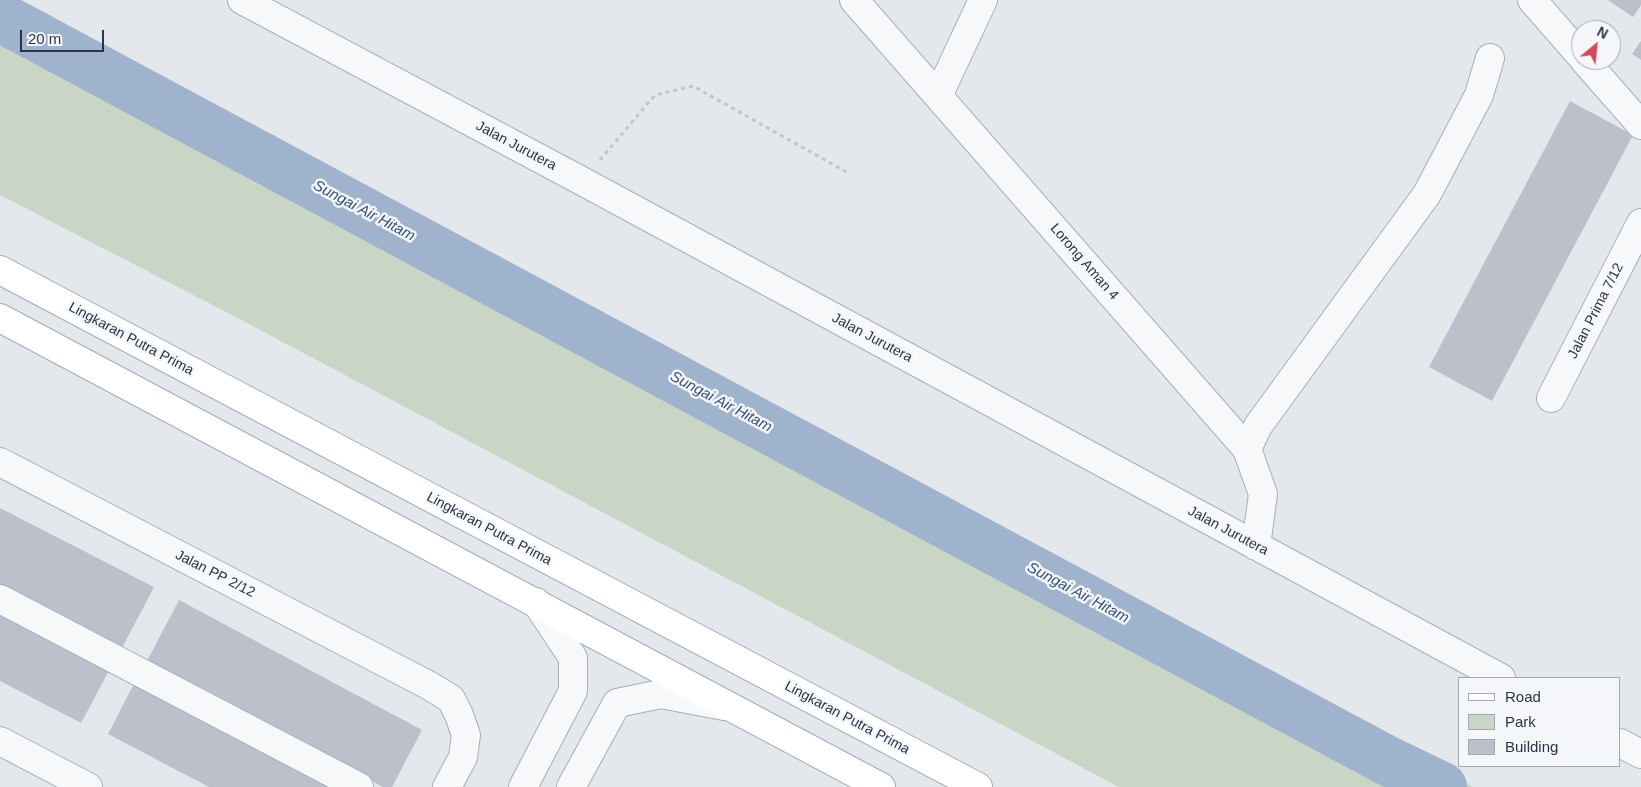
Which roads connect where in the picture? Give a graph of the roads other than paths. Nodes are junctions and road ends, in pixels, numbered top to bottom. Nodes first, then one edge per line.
1 (242, 0) edge
2 (854, 0) edge
3 (983, 0) edge
4 (1532, 0) edge
5 (1571, 45) edge
6 (1490, 58) dead end
7 (1593, 70) edge
8 (938, 96) junction
9 (1641, 125) edge
10 (1641, 223) edge
11 (0, 270) edge
12 (0, 318) edge
13 (1551, 398) dead end
14 (1247, 449) junction
15 (0, 462) edge
16 (1256, 546) junction
17 (0, 599) edge
18 (536, 602) junction
19 (1499, 677) edge
20 (735, 709) junction
21 (0, 741) edge
22 (1621, 744) edge
23 (1641, 754) edge
24 (88, 787) edge
25 (359, 787) edge
26 (447, 787) edge
27 (523, 787) edge
28 (571, 787) edge
29 (881, 787) edge
30 (978, 787) edge

1 - 16 street, Jalan Jurutera
2 - 8 street, Lorong Aman 4
3 - 8 street
4 - 5 street
6 - 14 street
7 - 9 street
8 - 14 street, Lorong Aman 4
10 - 13 street, Jalan Prima 7/12
11 - 30 main road, Lingkaran Putra Prima
12 - 18 main road
14 - 16 street, Lorong Aman 4
15 - 26 street, Jalan PP 2/12
16 - 19 street, Jalan Jurutera
17 - 25 street
18 - 20 main road
18 - 27 street
20 - 28 street
20 - 29 main road
21 - 24 street
22 - 23 street

